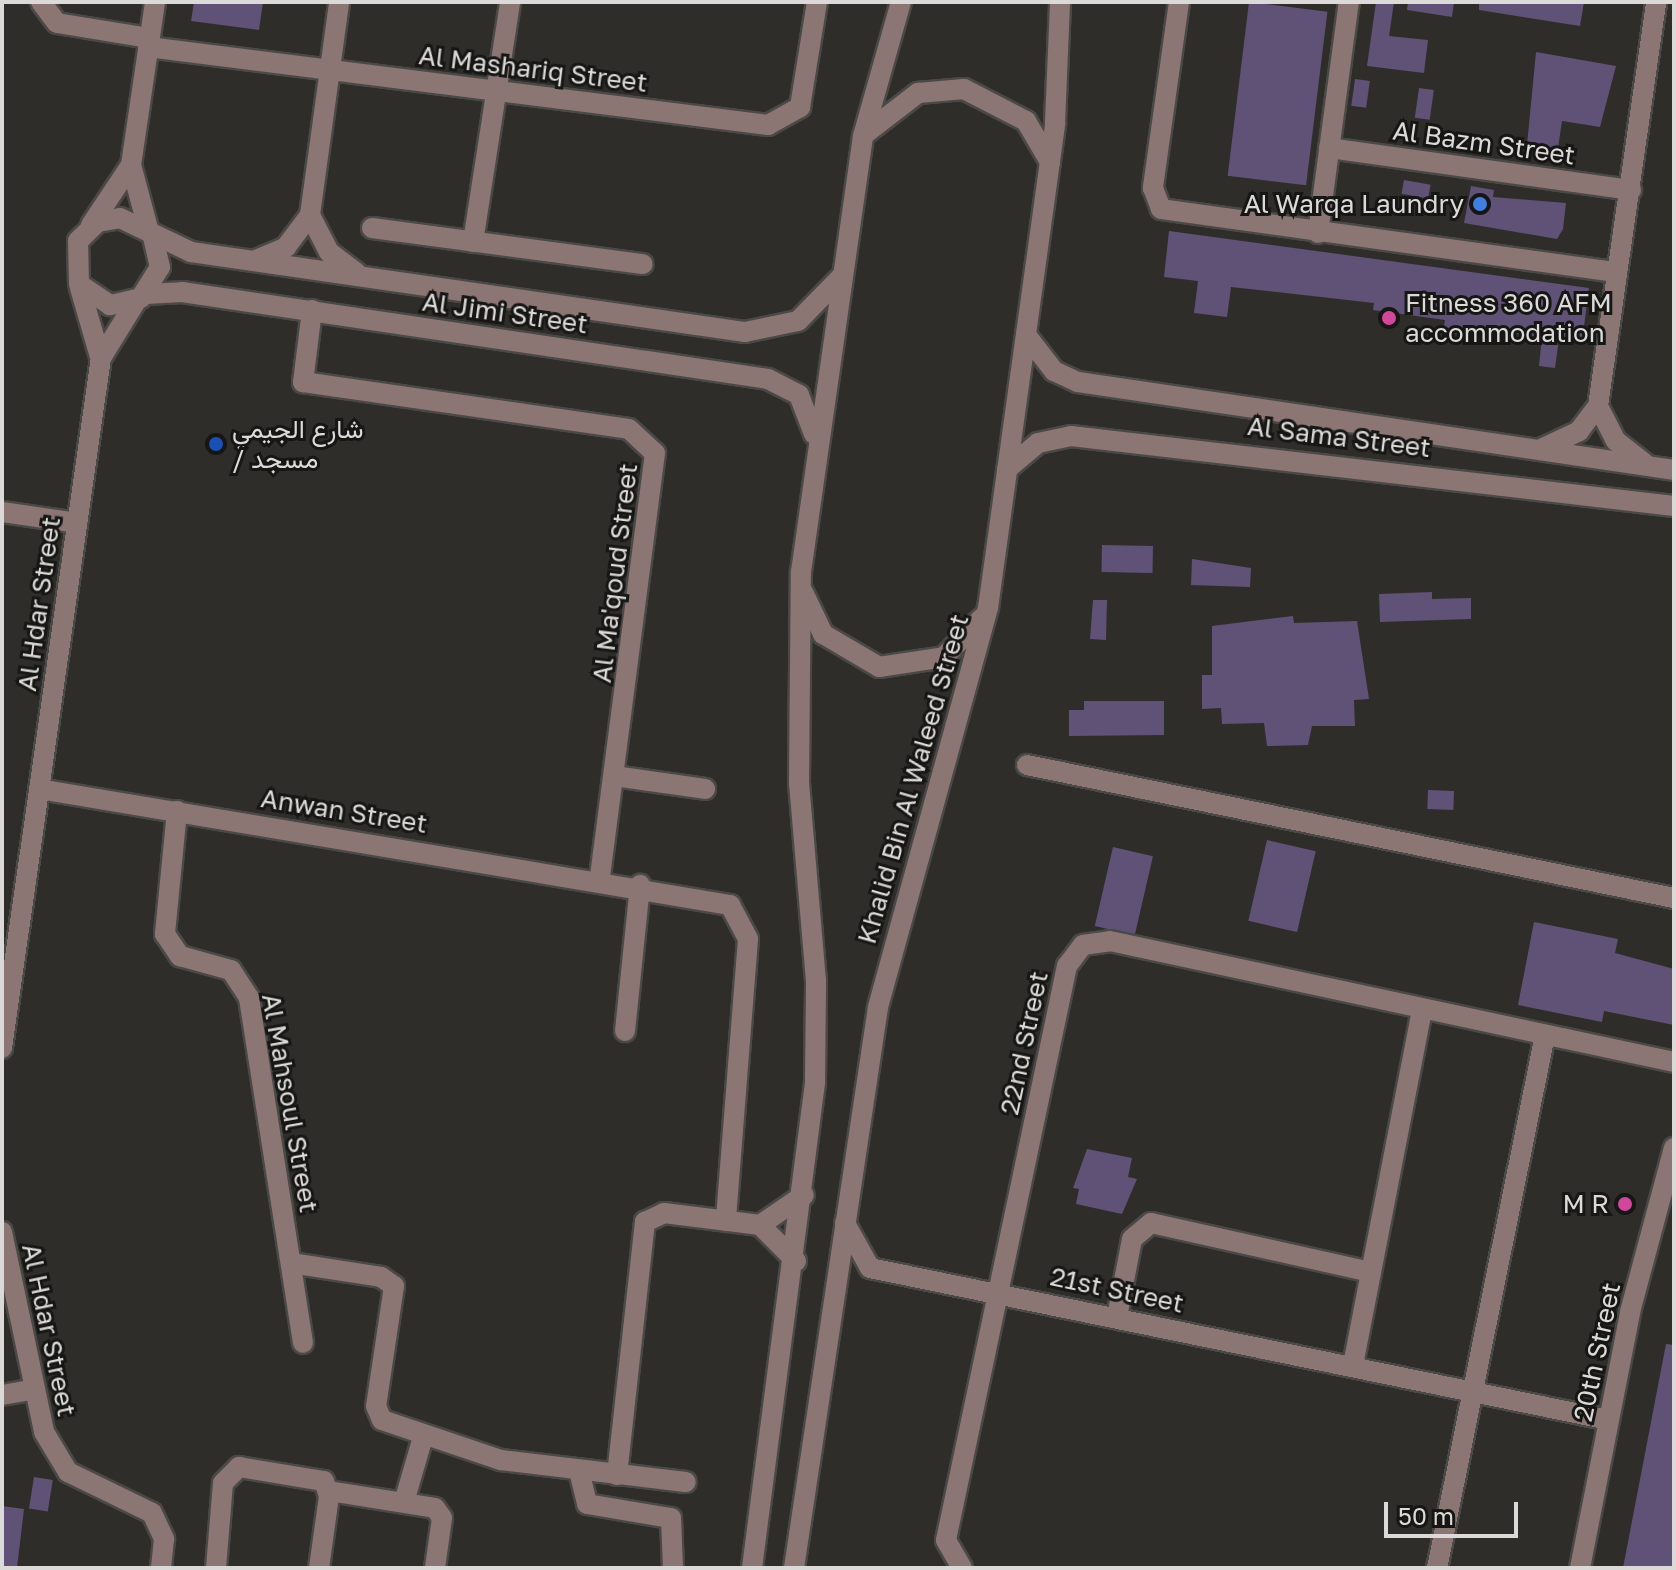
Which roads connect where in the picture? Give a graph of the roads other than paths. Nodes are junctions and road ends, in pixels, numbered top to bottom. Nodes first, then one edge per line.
1 (41, 2) edge
2 (155, 2) edge
3 (339, 2) edge
4 (510, 2) edge
5 (817, 2) edge
6 (901, 2) edge
7 (1060, 2) edge
8 (1179, 2) edge
9 (1349, 2) edge
10 (1656, 2) edge
11 (149, 42) junction
12 (330, 70) junction
13 (496, 91) junction
14 (863, 136) junction
15 (1329, 148) junction
16 (1050, 162) junction
17 (131, 165) junction
18 (1631, 190) junction
19 (310, 215) junction
20 (89, 228) junction
21 (372, 228) dead end
22 (1318, 233) junction
23 (151, 235) junction
24 (473, 242) junction
25 (250, 262) junction
26 (643, 264) dead end
27 (1617, 272) junction
28 (363, 275) junction
29 (842, 276) junction
30 (79, 284) junction
31 (141, 298) junction
32 (312, 310) junction
33 (1026, 335) junction
34 (101, 358) junction
35 (1598, 406) junction
36 (817, 446) junction
37 (1533, 450) junction
38 (1652, 467) junction
39 (1007, 469) junction
40 (1674, 470) edge
41 (1674, 506) edge
42 (2, 512) edge
43 (77, 523) junction
44 (801, 572) junction
45 (988, 608) junction
46 (1027, 765) dead end
47 (614, 776) junction
48 (39, 789) junction
49 (705, 789) dead end
50 (177, 811) junction
51 (600, 879) junction
52 (640, 885) junction
53 (1674, 898) edge
54 (1422, 1009) junction
55 (625, 1031) dead end
56 (1545, 1035) junction
57 (2, 1046) edge
58 (1674, 1062) edge
59 (1674, 1148) edge
60 (804, 1195) junction
61 (726, 1221) junction
62 (844, 1222) junction
63 (760, 1225) junction
64 (2, 1232) edge
65 (796, 1261) junction
66 (291, 1263) junction
67 (870, 1268) junction
68 (1371, 1272) junction
69 (997, 1289) junction
70 (833, 1297) junction
71 (1117, 1317) junction
72 (303, 1343) dead end
73 (1353, 1365) junction
74 (30, 1390) junction
75 (1473, 1390) junction
76 (2, 1395) edge
77 (1609, 1420) junction
78 (423, 1437) junction
79 (579, 1471) junction
80 (617, 1475) junction
81 (686, 1482) dead end
82 (329, 1491) junction
83 (404, 1502) junction
84 (161, 1568) edge
85 (216, 1568) edge
86 (319, 1568) edge
87 (435, 1568) edge
88 (673, 1568) edge
89 (752, 1568) edge
90 (794, 1568) edge
91 (962, 1568) edge
92 (1437, 1568) edge
93 (1580, 1568) edge

1 - 11 street, Al Mashariq Street
2 - 11 street
3 - 12 street
4 - 13 street
5 - 13 street, Al Mashariq Street
6 - 14 street, Khalid Bin Al Waleed Street
7 - 16 street, Khalid Bin Al Waleed Street
8 - 22 street
9 - 15 street
10 - 18 street
11 - 12 street, Al Mashariq Street
11 - 17 street
12 - 13 street, Al Mashariq Street
12 - 19 street
13 - 24 street
14 - 16 street
14 - 29 street, Khalid Bin Al Waleed Street
15 - 18 street, Al Bazm Street
15 - 22 street
16 - 33 street, Khalid Bin Al Waleed Street
17 - 20 street
17 - 23 street
18 - 27 street
19 - 25 street
19 - 28 street
20 - 23 street
20 - 30 street
21 - 24 street
22 - 27 street
23 - 25 street, Al Jimi Street
23 - 31 street
24 - 26 street
25 - 28 street, Al Jimi Street
27 - 35 street
28 - 29 street, Al Jimi Street
29 - 36 street, Khalid Bin Al Waleed Street
30 - 31 street
30 - 34 street, Al Hdar Street
31 - 32 street, Al Jimi Street
31 - 34 street, Al Hdar Street
32 - 36 street, Al Jimi Street
32 - 47 street, Al Ma'qoud Street
33 - 37 street, Al Sama Street
33 - 39 street, Khalid Bin Al Waleed Street
34 - 43 street, Al Hdar Street
35 - 37 street
35 - 38 street
36 - 44 street, Khalid Bin Al Waleed Street
37 - 38 street, Al Sama Street
38 - 40 street, Al Sama Street
39 - 41 street, Al Sama Street
39 - 45 street, Khalid Bin Al Waleed Street
42 - 43 street
43 - 48 street, Al Hdar Street
44 - 45 street
44 - 60 street, Khalid Bin Al Waleed Street
45 - 62 street, Khalid Bin Al Waleed Street
46 - 53 street
47 - 49 street
47 - 51 street, Al Ma'qoud Street
48 - 50 street, Anwan Street
48 - 57 street, Al Hdar Street
50 - 51 street, Anwan Street
50 - 66 street, Al Mahsoul Street
51 - 52 street, Anwan Street
52 - 55 street
52 - 61 street, Anwan Street
54 - 56 street, 22nd Street
54 - 68 street
54 - 69 street, 22nd Street
56 - 58 street, 22nd Street
56 - 75 street
59 - 77 street, 20th Street
60 - 63 street
60 - 65 street, Khalid Bin Al Waleed Street
61 - 63 street
61 - 80 street
62 - 67 street
62 - 70 street, Khalid Bin Al Waleed Street
63 - 65 street
64 - 74 street, Al Hdar Street
65 - 89 street, Khalid Bin Al Waleed Street
66 - 72 street, Al Mahsoul Street
66 - 78 street
67 - 69 street, 21st Street
67 - 70 street
68 - 71 street
68 - 73 street
69 - 71 street, 21st Street
69 - 91 street, 22nd Street
70 - 90 street, Khalid Bin Al Waleed Street
71 - 73 street, 21st Street
73 - 75 street, 21st Street
74 - 76 street
74 - 84 street, Al Hdar Street
75 - 77 street, 21st Street
75 - 92 street
77 - 93 street, 20th Street
78 - 79 street
78 - 83 street
79 - 80 street
79 - 88 street
80 - 81 street
82 - 83 street
82 - 85 street
82 - 86 street
83 - 87 street

